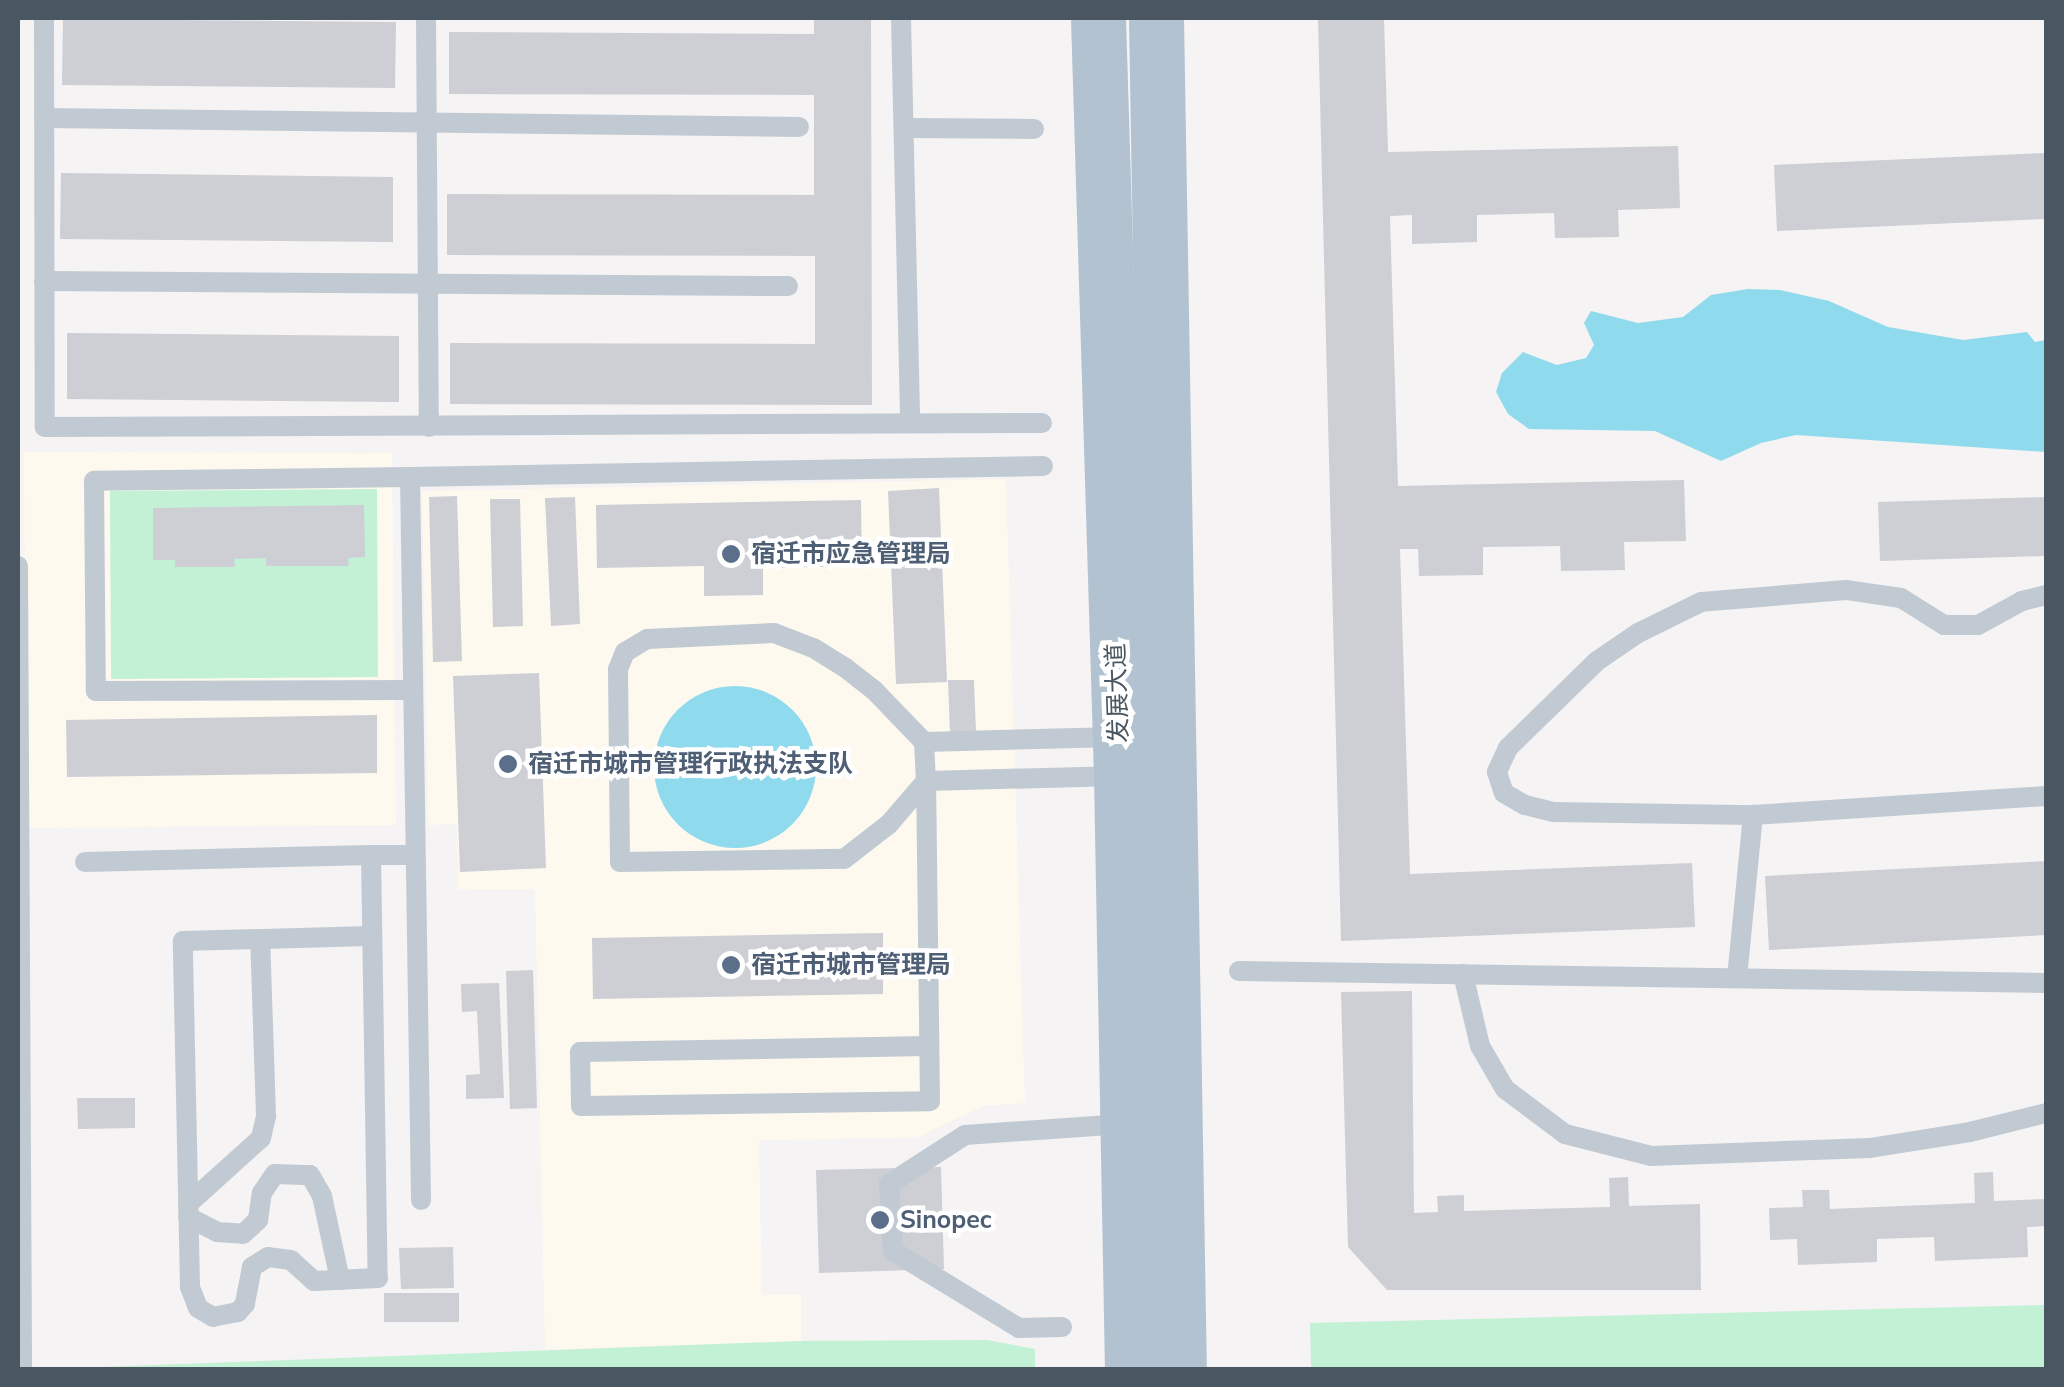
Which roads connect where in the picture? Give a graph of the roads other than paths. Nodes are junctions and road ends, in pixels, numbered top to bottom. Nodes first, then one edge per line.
1 (44, 18) edge
2 (426, 18) edge
3 (901, 18) edge
4 (1098, 18) edge
5 (1156, 18) edge
6 (44, 118) junction
7 (428, 124) junction
8 (799, 127) dead end
9 (904, 128) junction
10 (1034, 129) dead end
11 (44, 281) junction
12 (428, 284) junction
13 (788, 286) dead end
14 (910, 423) junction
15 (1042, 423) dead end
16 (429, 427) junction
17 (1043, 466) dead end
18 (410, 478) junction
19 (18, 566) edge
20 (2046, 595) edge
21 (411, 690) junction
22 (924, 742) junction
23 (1120, 757) junction
24 (18, 773) edge
25 (926, 781) junction
26 (2046, 796) edge
27 (1752, 815) junction
28 (371, 856) junction
29 (414, 856) junction
30 (85, 862) dead end
31 (19, 882) edge
32 (370, 936) junction
33 (260, 939) junction
34 (1239, 971) dead end
35 (1463, 974) junction
36 (1736, 978) junction
37 (2046, 983) edge
38 (19, 1032) edge
39 (930, 1046) junction
40 (2046, 1113) edge
41 (1151, 1124) junction
42 (420, 1200) dead end
43 (188, 1210) junction
44 (20, 1230) edge
45 (340, 1280) junction
46 (1062, 1326) dead end
47 (20, 1343) edge
48 (22, 1370) edge
49 (1132, 1370) edge
50 (1179, 1370) edge

1 - 6 lane
2 - 7 lane
3 - 9 lane
4 - 23 main road, 发展大道
5 - 41 main road, 发展大道
6 - 7 lane
6 - 11 lane
7 - 8 lane
7 - 12 lane
9 - 10 lane
9 - 14 lane
11 - 12 lane
11 - 16 lane
12 - 13 lane
12 - 16 lane
14 - 15 lane
14 - 16 lane
17 - 18 lane
18 - 21 lane
18 - 21 lane
19 - 24 lane
20 - 27 lane
21 - 29 lane
22 - 23 lane
22 - 25 lane
22 - 25 lane
23 - 25 lane
23 - 41 main road, 发展大道
24 - 31 lane
25 - 39 lane
26 - 27 lane
27 - 36 lane
28 - 29 lane
28 - 30 lane
28 - 32 lane
29 - 42 lane
31 - 38 lane
32 - 33 lane
32 - 45 lane
33 - 43 lane
33 - 43 lane
34 - 35 lane
35 - 36 lane
35 - 40 lane
36 - 37 lane
38 - 44 lane
39 - 39 lane
41 - 46 lane
41 - 49 main road, 发展大道
41 - 50 main road, 发展大道
43 - 45 lane
43 - 45 lane
44 - 47 lane
47 - 48 lane

